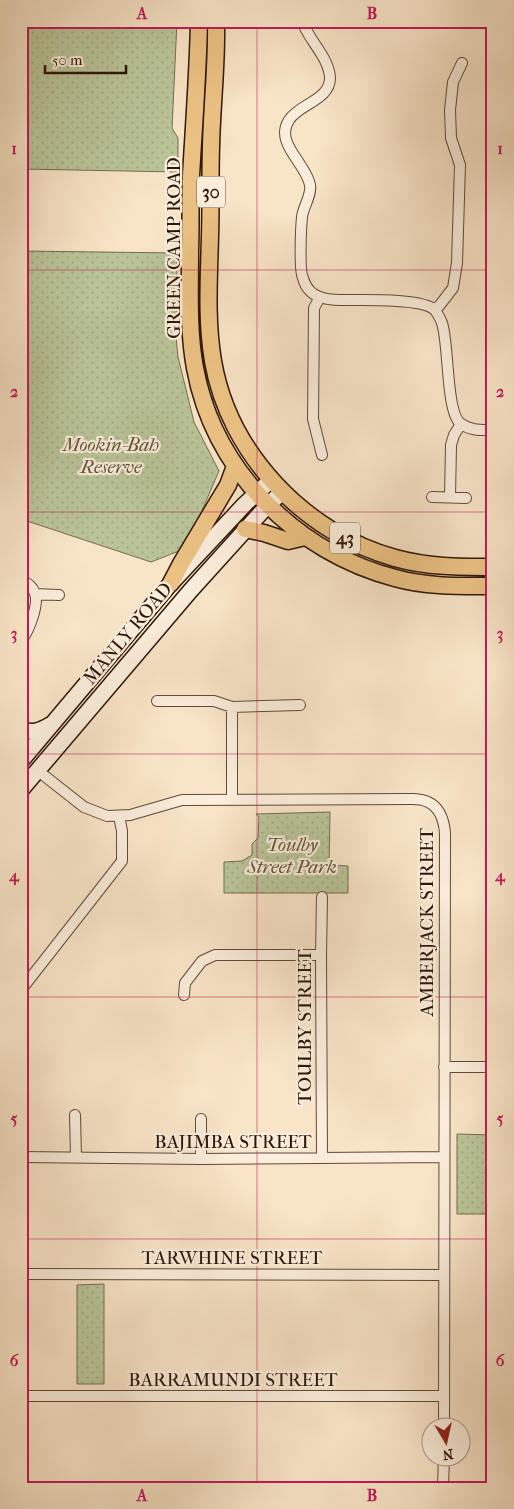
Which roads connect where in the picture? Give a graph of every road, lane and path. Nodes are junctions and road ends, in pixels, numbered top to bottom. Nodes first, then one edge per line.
1 (199, 21) edge
2 (216, 21) edge
3 (302, 21) edge
4 (462, 63) dead end
5 (320, 298) junction
6 (434, 310) junction
7 (461, 424) junction
8 (493, 430) edge
9 (322, 455) dead end
10 (235, 466) junction
11 (277, 486) junction
12 (256, 494) junction
13 (432, 497) dead end
14 (450, 497) junction
15 (466, 498) dead end
16 (267, 506) junction
17 (246, 530) junction
18 (304, 537) junction
19 (493, 567) edge
20 (21, 579) edge
21 (171, 584) junction
22 (493, 586) edge
23 (35, 594) junction
24 (59, 595) dead end
25 (21, 641) edge
26 (157, 701) dead end
27 (300, 706) dead end
28 (232, 707) junction
29 (52, 723) junction
30 (21, 729) edge
31 (22, 759) edge
32 (37, 770) junction
33 (21, 790) edge
34 (232, 799) junction
35 (119, 816) junction
36 (322, 897) dead end
37 (321, 955) junction
38 (21, 990) edge
39 (184, 995) dead end
40 (444, 1067) junction
41 (493, 1067) edge
42 (75, 1115) dead end
43 (201, 1119) dead end
44 (21, 1157) edge
45 (76, 1158) junction
46 (322, 1158) junction
47 (444, 1158) junction
48 (201, 1159) junction
49 (21, 1274) edge
50 (443, 1275) junction
51 (21, 1396) edge
52 (444, 1396) junction
53 (444, 1416) edge
54 (444, 1466) edge
55 (443, 1488) edge

1 - 10 main road, GREEN CAMP ROAD / 30
2 - 11 main road, GREEN CAMP ROAD / 30
3 - 5 street
4 - 6 street
5 - 6 street
5 - 9 street
6 - 7 street
7 - 8 street
7 - 14 street
10 - 12 main road, 43
10 - 21 main road
11 - 12 main road, MANLY ROAD
11 - 16 main road, MANLY ROAD
11 - 19 main road, 43
12 - 16 main road, 43
12 - 21 main road, MANLY ROAD
13 - 14 street
14 - 15 street
16 - 17 main road, MANLY ROAD
16 - 18 main road, 43
17 - 18 main road
17 - 32 main road, MANLY ROAD
18 - 22 main road, 43
20 - 23 street
21 - 29 main road, MANLY ROAD
23 - 24 street
23 - 25 street
26 - 28 street
27 - 28 street
28 - 34 street
29 - 30 main road
29 - 31 main road, MANLY ROAD
31 - 32 main road
32 - 33 main road, MANLY ROAD
32 - 35 street, AMBERJACK STREET
34 - 35 street, AMBERJACK STREET
34 - 40 street, AMBERJACK STREET
35 - 38 street
36 - 37 street, TOULBY STREET
37 - 39 street
37 - 46 street, TOULBY STREET
40 - 41 street
40 - 47 street, AMBERJACK STREET
42 - 45 street
43 - 48 street
44 - 45 street, BAJIMBA STREET
45 - 48 street, BAJIMBA STREET
46 - 47 street, BAJIMBA STREET
46 - 48 street, BAJIMBA STREET
47 - 50 street, AMBERJACK STREET
49 - 50 street, TARWHINE STREET
50 - 52 street, AMBERJACK STREET
51 - 52 street, BARRAMUNDI STREET
52 - 53 street, AMBERJACK STREET
54 - 55 street

